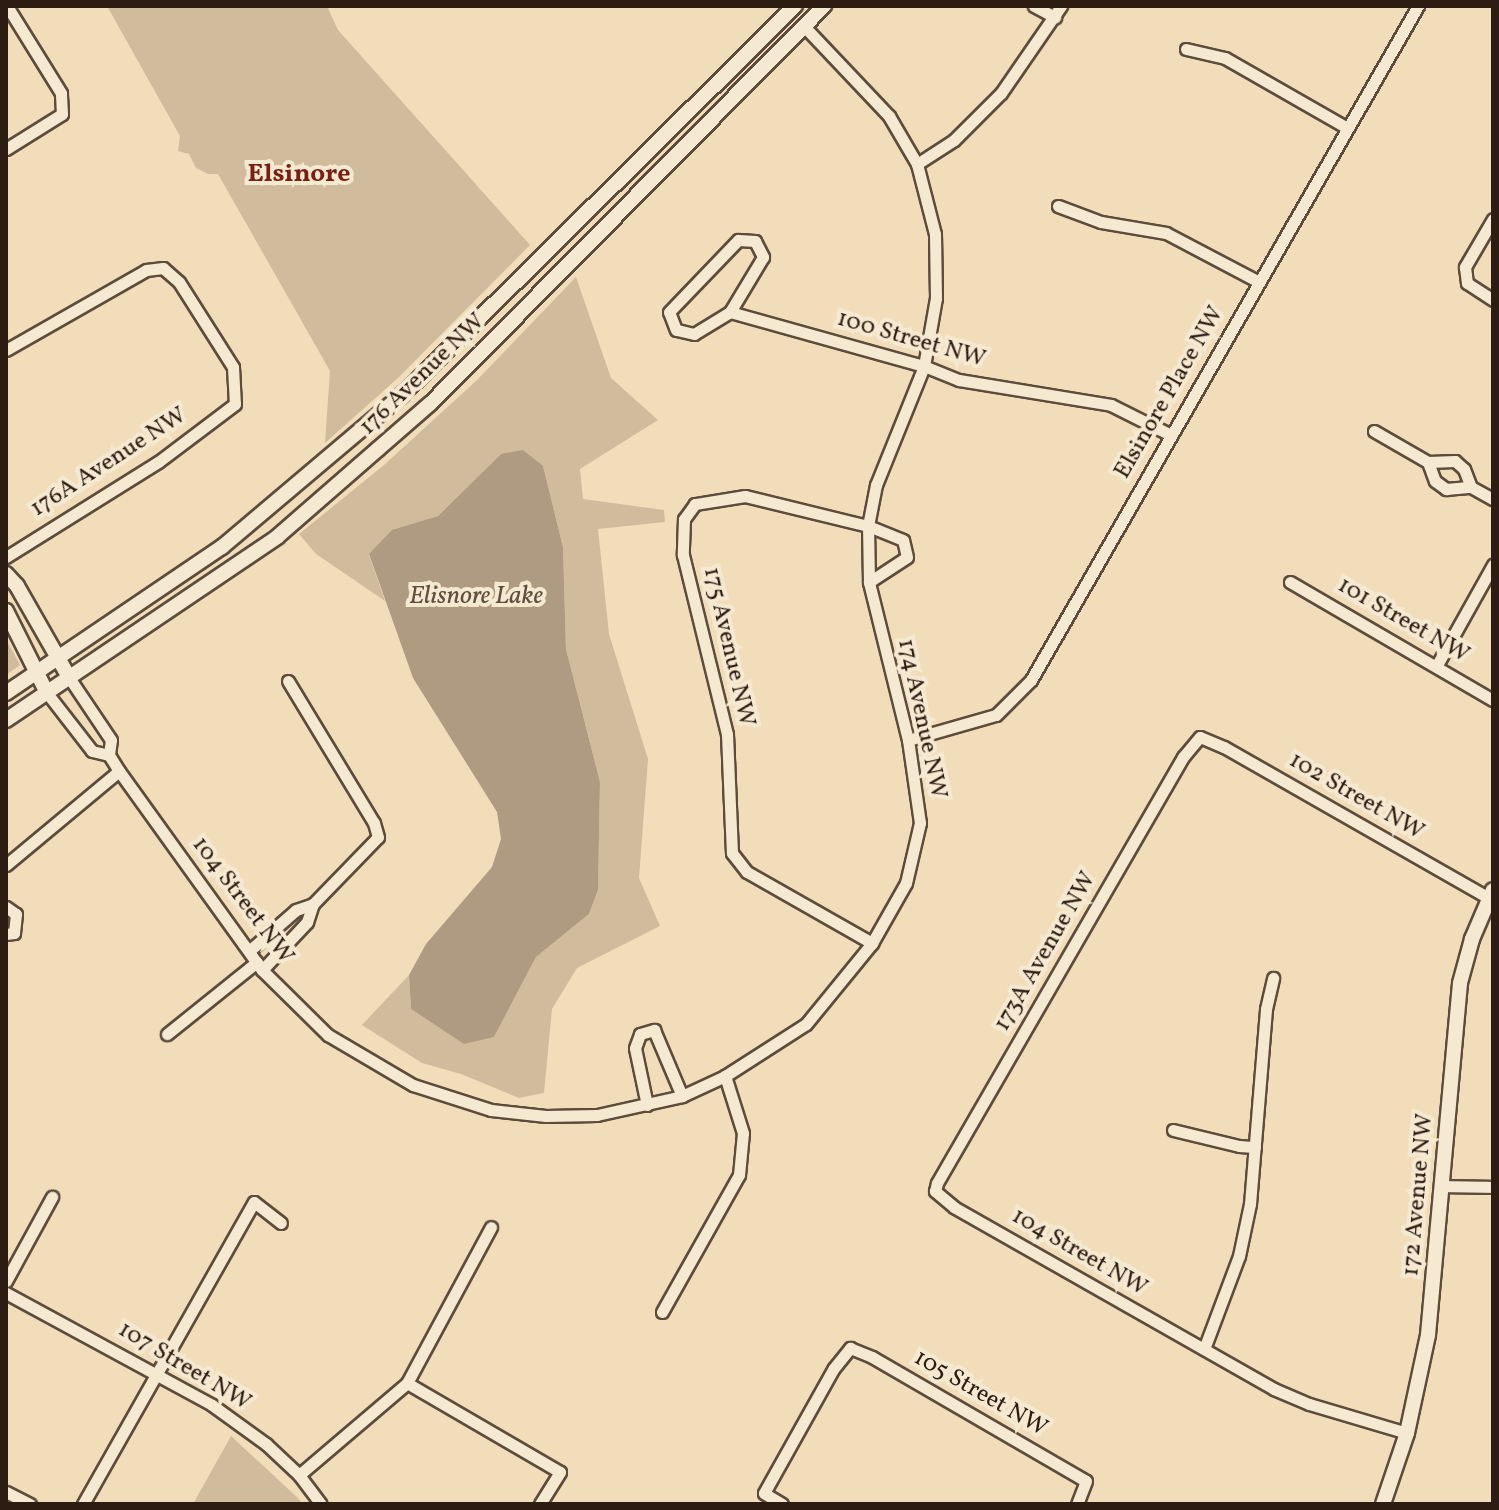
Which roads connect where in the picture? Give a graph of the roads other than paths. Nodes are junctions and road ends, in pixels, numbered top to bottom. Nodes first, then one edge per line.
1 (7, 6) edge
2 (824, 6) edge
3 (1034, 6) edge
4 (1418, 6) edge
5 (789, 8) edge
6 (1058, 12) edge
7 (804, 26) junction
8 (1186, 49) dead end
9 (1347, 128) junction
10 (6, 149) edge
11 (917, 164) junction
12 (1058, 206) dead end
13 (1493, 219) edge
14 (1259, 282) junction
15 (1493, 300) edge
16 (730, 312) junction
17 (6, 350) edge
18 (924, 366) junction
19 (1374, 431) dead end
20 (1171, 435) junction
21 (1428, 462) junction
22 (1471, 487) junction
23 (1493, 499) edge
24 (868, 526) junction
25 (6, 557) edge
26 (1493, 565) edge
27 (6, 574) edge
28 (869, 582) junction
29 (1290, 582) dead end
30 (6, 611) edge
31 (58, 656) junction
32 (1437, 665) junction
33 (37, 670) junction
34 (70, 679) junction
35 (288, 681) dead end
36 (6, 693) edge
37 (47, 693) junction
38 (1493, 700) edge
39 (6, 720) edge
40 (1200, 737) joint
41 (908, 740) junction
42 (109, 755) junction
43 (119, 771) junction
44 (6, 865) edge
45 (1491, 894) edge
46 (313, 904) junction
47 (6, 907) edge
48 (6, 934) edge
49 (872, 943) junction
50 (249, 951) junction
51 (260, 966) junction
52 (1273, 978) dead end
53 (167, 1034) dead end
54 (725, 1076) junction
55 (682, 1096) junction
56 (647, 1105) junction
57 (491, 1110) joint
58 (1173, 1130) dead end
59 (1255, 1147) junction
60 (1443, 1186) junction
61 (1493, 1187) edge
62 (935, 1191) joint
63 (52, 1197) dead end
64 (281, 1223) dead end
65 (491, 1227) dead end
66 (6, 1281) edge
67 (6, 1293) edge
68 (662, 1312) dead end
69 (1204, 1349) junction
70 (157, 1374) junction
71 (407, 1383) junction
72 (1407, 1433) junction
73 (299, 1475) junction
74 (6, 1492) edge
75 (30, 1504) edge
76 (83, 1504) edge
77 (321, 1504) edge
78 (540, 1504) edge
79 (782, 1504) edge
80 (1077, 1504) edge
81 (1383, 1504) edge

1 - 10 street
2 - 7 street, 176 Avenue NW
3 - 6 street
4 - 9 street, Elsinore Place NW
5 - 7 street
5 - 31 street, 176 Avenue NW
6 - 11 street
7 - 11 street, 174 Avenue NW
7 - 34 street, 176 Avenue NW
8 - 9 street
9 - 14 street, Elsinore Place NW
11 - 18 street, 174 Avenue NW
12 - 14 street
13 - 15 street
14 - 20 street, Elsinore Place NW
16 - 16 street
16 - 18 street, 100 Street NW
17 - 25 street, 176A Avenue NW
18 - 20 street, 100 Street NW
18 - 24 street, 174 Avenue NW
19 - 21 street
20 - 41 street, Elsinore Place NW
21 - 22 street
21 - 22 street
22 - 23 street
24 - 28 street, 174 Avenue NW
24 - 28 street
24 - 49 street, 175 Avenue NW
26 - 32 street
27 - 31 street, 104 Street NW
28 - 41 street, 174 Avenue NW
29 - 32 street, 101 Street NW
30 - 33 street, 104 Street NW
31 - 33 street, 176 Avenue NW
31 - 34 street, 104 Street NW
32 - 38 street, 101 Street NW
33 - 36 street, 176 Avenue NW
33 - 37 street, 104 Street NW
34 - 37 street, 176 Avenue NW
34 - 42 street, 104 Street NW
35 - 46 street
37 - 39 street, 176 Avenue NW
37 - 42 street, 104 Street NW
40 - 45 street, 102 Street NW
40 - 62 street, 173A Avenue NW
41 - 49 street, 174 Avenue NW
42 - 43 street, 104 Street NW
43 - 44 street
43 - 50 street, 104 Street NW
45 - 60 street, 172 Avenue NW
46 - 50 street
46 - 51 street
47 - 48 street
49 - 54 street, 174 Avenue NW
50 - 51 street, 104 Street NW
51 - 53 street
51 - 57 street, 104 Street NW
52 - 59 street
54 - 55 street, 174 Avenue NW
54 - 68 street
55 - 56 street, 174 Avenue NW
55 - 56 street
56 - 57 street, 174 Avenue NW
58 - 59 street
59 - 69 street
60 - 61 street
60 - 72 street, 172 Avenue NW
62 - 69 street, 104 Street NW
63 - 66 street
64 - 70 street
65 - 71 street
67 - 70 street, 107 Street NW
69 - 72 street, 104 Street NW
70 - 73 street, 107 Street NW
70 - 76 street
71 - 73 street
71 - 78 street
72 - 81 street, 172 Avenue NW
73 - 77 street, 107 Street NW
74 - 75 street
79 - 80 street, 105 Street NW

